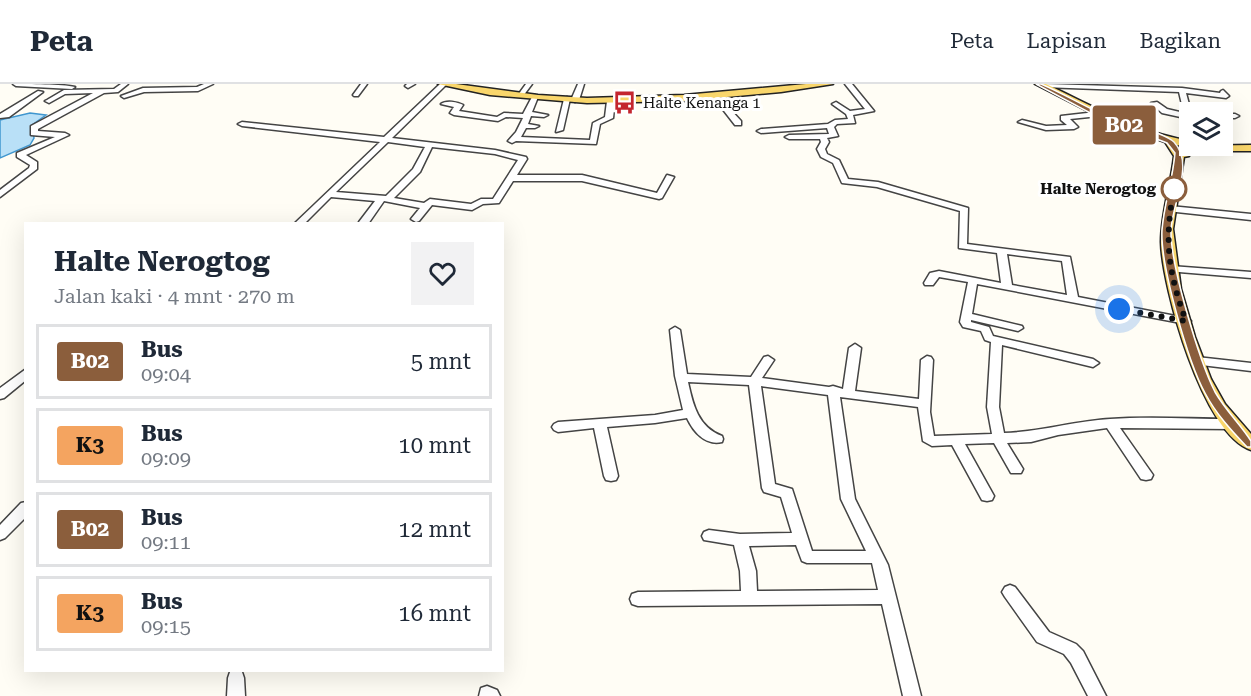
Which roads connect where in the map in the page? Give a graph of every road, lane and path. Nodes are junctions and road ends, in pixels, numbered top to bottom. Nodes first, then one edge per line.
1 (16, 84) edge
2 (124, 84) edge
3 (210, 84) edge
4 (364, 84) edge
5 (443, 84) edge
6 (529, 84) edge
7 (581, 84) edge
8 (829, 84) edge
9 (848, 84) edge
10 (1042, 85) edge
11 (75, 86) edge
12 (790, 86) edge
13 (1086, 86) edge
14 (146, 87) edge
15 (1180, 88) edge
16 (31, 91) dead end
17 (103, 91) junction
18 (40, 92) junction
19 (64, 92) junction
20 (1223, 92) dead end
21 (356, 95) dead end
22 (124, 96) dead end
23 (520, 96) junction
24 (535, 97) junction
25 (716, 97) junction
26 (571, 100) junction
27 (49, 101) dead end
28 (611, 101) junction
29 (1155, 103) dead end
30 (445, 104) dead end
31 (836, 104) dead end
32 (849, 113) junction
33 (1096, 114) junction
34 (1179, 114) edge
35 (525, 115) junction
36 (544, 115) dead end
37 (0, 116) edge
38 (1140, 118) dead end
39 (1113, 121) junction
40 (1022, 122) dead end
41 (738, 123) dead end
42 (242, 124) dead end
43 (523, 126) junction
44 (535, 126) dead end
45 (830, 126) junction
46 (559, 130) dead end
47 (764, 131) dead end
48 (789, 137) dead end
49 (823, 137) junction
50 (387, 139) junction
51 (516, 139) junction
52 (1170, 141) junction
53 (1179, 142) edge
54 (430, 144) junction
55 (1233, 147) edge
56 (1251, 148) edge
57 (502, 153) junction
58 (1183, 156) edge
59 (1179, 161) junction
60 (512, 177) junction
61 (670, 177) dead end
62 (0, 194) edge
63 (329, 194) junction
64 (384, 200) junction
65 (426, 206) junction
66 (1170, 209) junction
67 (1251, 217) edge
68 (416, 219) dead end
69 (300, 222) edge
70 (364, 222) dead end
71 (1002, 251) junction
72 (1171, 269) junction
73 (1251, 275) edge
74 (973, 281) junction
75 (929, 283) dead end
76 (1007, 287) junction
77 (1074, 300) junction
78 (968, 316) junction
79 (1186, 321) junction
80 (1018, 328) dead end
81 (675, 330) dead end
82 (997, 341) junction
83 (855, 348) dead end
84 (768, 360) dead end
85 (927, 360) dead end
86 (1197, 361) junction
87 (1093, 363) dead end
88 (1251, 367) edge
89 (24, 374) edge
90 (684, 378) junction
91 (754, 381) junction
92 (6, 383) edge
93 (833, 390) junction
94 (849, 392) junction
95 (0, 395) edge
96 (924, 404) junction
97 (690, 413) junction
98 (1110, 423) junction
99 (1231, 424) junction
100 (600, 425) junction
101 (558, 427) dead end
102 (717, 439) dead end
103 (999, 440) junction
104 (956, 441) junction
105 (1251, 444) edge
106 (1016, 469) dead end
107 (1146, 475) dead end
108 (611, 476) dead end
109 (987, 496) dead end
110 (24, 509) edge
111 (0, 534) edge
112 (709, 536) dead end
113 (801, 539) junction
114 (740, 540) junction
115 (877, 557) junction
116 (1010, 592) dead end
117 (749, 597) junction
118 (890, 597) junction
119 (638, 599) dead end
120 (236, 678) dead end
121 (236, 696) edge
122 (912, 696) edge
123 (1097, 696) edge

1 - 11 street
2 - 17 street
3 - 14 street
4 - 21 street
5 - 23 main road
5 - 50 street
6 - 23 street
7 - 26 street
8 - 12 main road
9 - 32 street
10 - 13 street
10 - 33 main road
11 - 19 street
12 - 25 main road
13 - 15 street
14 - 22 street
15 - 20 street
16 - 18 street
17 - 19 street
17 - 62 street
18 - 19 street
18 - 37 street
19 - 27 street
23 - 24 main road
24 - 26 main road
24 - 35 street
25 - 28 main road
25 - 41 street
26 - 28 main road
26 - 46 street
28 - 51 street
29 - 34 street
30 - 35 street
31 - 32 street
32 - 45 street
33 - 39 main road
33 - 40 street
35 - 36 street
35 - 43 street
38 - 39 street
39 - 52 main road
42 - 50 street
43 - 44 street
43 - 51 street
45 - 47 street
45 - 49 street
48 - 49 street
49 - 71 street
50 - 54 street
50 - 63 street
51 - 57 street
52 - 53 main road
52 - 59 main road
54 - 57 street
54 - 64 street
55 - 56 main road
57 - 60 street
58 - 59 main road
59 - 66 main road
60 - 61 street
60 - 65 street
63 - 64 street
63 - 69 street
64 - 65 street
64 - 70 street
65 - 68 street
66 - 67 street
66 - 72 main road
71 - 76 street
71 - 77 street
72 - 73 street
72 - 79 main road
74 - 75 street
74 - 76 street
74 - 78 street
76 - 77 street
77 - 79 street
78 - 80 street
78 - 82 street
79 - 86 main road
81 - 90 street
82 - 87 street
82 - 103 street
83 - 94 street
84 - 91 street
85 - 96 street
86 - 88 street
86 - 99 main road
89 - 92 street
90 - 91 street
90 - 97 street
91 - 93 street
91 - 113 street
92 - 95 street
93 - 94 street
93 - 115 street
94 - 96 street
96 - 104 street
97 - 100 street
97 - 102 street
98 - 99 street
98 - 103 street
98 - 107 street
99 - 105 main road
100 - 101 street
100 - 108 street
103 - 104 street
103 - 106 street
104 - 109 street
110 - 111 street
112 - 114 street
113 - 114 street
113 - 115 street
114 - 117 street
115 - 118 street
116 - 123 street
117 - 118 street
117 - 119 street
118 - 122 street
120 - 121 street

